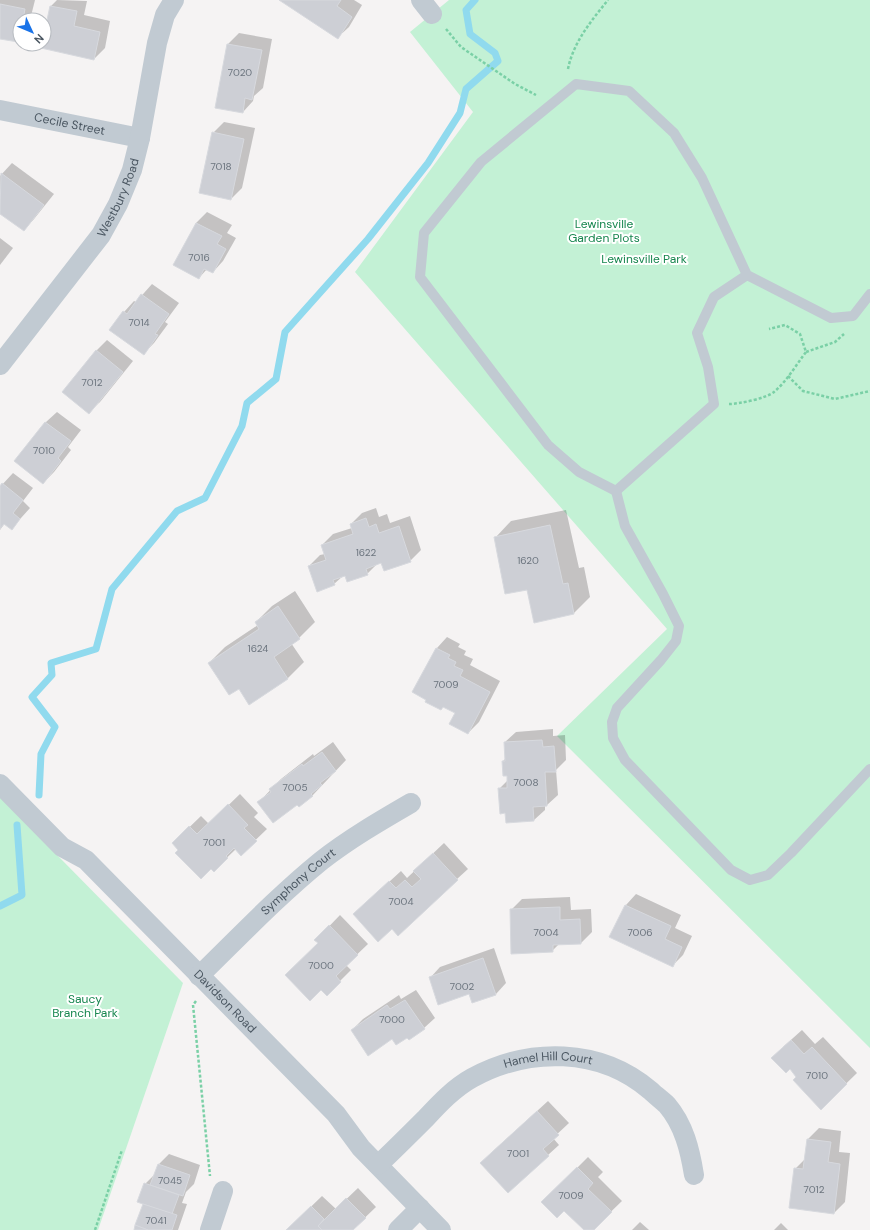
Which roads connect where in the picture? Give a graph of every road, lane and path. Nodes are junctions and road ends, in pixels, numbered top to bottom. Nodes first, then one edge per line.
1 (174, 0) edge
2 (608, 0) edge
3 (461, 47) dead end
4 (576, 84) junction
5 (552, 103) junction
6 (0, 110) edge
7 (140, 138) junction
8 (747, 275) junction
9 (870, 294) edge
10 (853, 316) junction
11 (769, 329) dead end
12 (806, 352) junction
13 (0, 365) edge
14 (788, 376) junction
15 (870, 391) edge
16 (714, 404) junction
17 (616, 491) junction
18 (870, 769) edge
19 (0, 784) edge
20 (411, 803) dead end
21 (205, 981) junction
22 (122, 1150) dead end
23 (378, 1165) junction
24 (694, 1175) dead end
25 (223, 1191) joint
26 (420, 1208) junction
27 (95, 1230) edge
28 (210, 1230) edge
29 (398, 1230) edge
30 (441, 1230) edge

1 - 7 street, Westbury Road
2 - 4 path
3 - 5 path
4 - 5 lane
4 - 8 lane
5 - 17 lane
6 - 7 street, Cecile Street
7 - 13 street, Westbury Road
8 - 10 lane
8 - 16 lane
9 - 10 lane
10 - 12 path
11 - 12 path
12 - 14 path
14 - 15 path
14 - 16 path
16 - 17 lane
17 - 18 lane
19 - 21 street, Davidson Road
20 - 21 street, Symphony Court
21 - 23 street, Davidson Road
21 - 25 path
22 - 27 path
23 - 24 street, Hamel Hill Court
23 - 26 street, Davidson Road
25 - 28 street
26 - 29 street
26 - 30 street, Davidson Road

